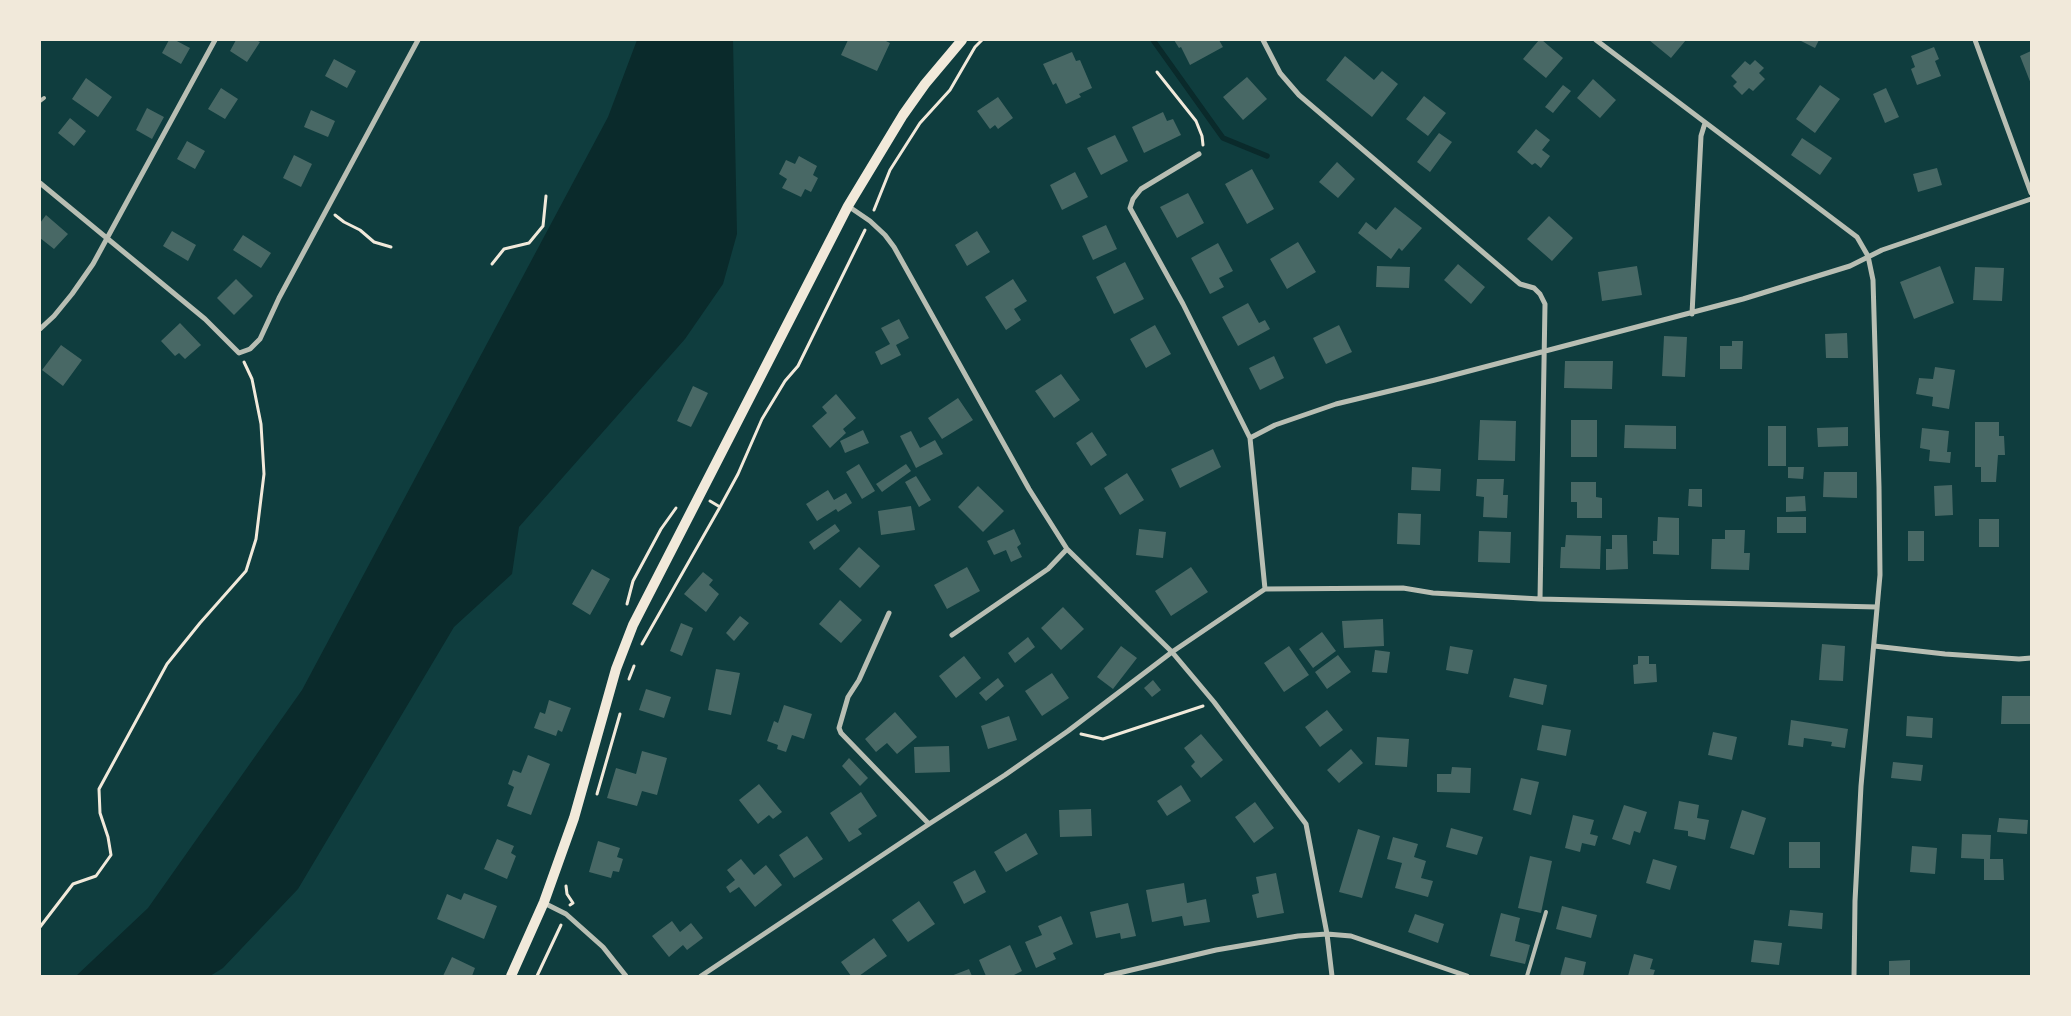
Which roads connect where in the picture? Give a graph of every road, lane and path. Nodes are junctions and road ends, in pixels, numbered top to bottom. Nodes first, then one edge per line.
1 (214, 40) edge
2 (418, 40) edge
3 (962, 40) edge
4 (982, 40) edge
5 (1263, 40) edge
6 (1596, 40) edge
7 (1975, 40) edge
8 (1157, 72) dead end
9 (1705, 123) junction
10 (1199, 154) joint
11 (40, 183) edge
12 (2031, 193) edge
13 (546, 196) dead end
14 (2031, 199) edge
15 (848, 206) junction
16 (327, 208) junction
17 (870, 220) junction
18 (106, 238) junction
19 (391, 247) dead end
20 (1868, 256) junction
21 (492, 264) dead end
22 (1692, 314) junction
23 (40, 329) edge
24 (1543, 351) junction
25 (239, 353) junction
26 (1250, 438) junction
27 (1067, 549) junction
28 (1265, 589) junction
29 (1540, 599) junction
30 (1877, 607) junction
31 (889, 613) dead end
32 (952, 634) dead end
33 (1874, 646) junction
34 (639, 652) dead end
35 (1172, 652) junction
36 (2031, 658) edge
37 (636, 660) dead end
38 (627, 684) dead end
39 (1214, 702) junction
40 (621, 710) dead end
41 (1068, 731) junction
42 (594, 802) dead end
43 (929, 824) junction
44 (568, 879) dead end
45 (544, 902) junction
46 (1546, 912) dead end
47 (566, 914) junction
48 (40, 927) edge
49 (1327, 934) junction
50 (511, 976) edge
51 (537, 976) edge
52 (626, 976) edge
53 (701, 976) edge
54 (1109, 976) edge
55 (1332, 976) edge
56 (1467, 976) edge
57 (1528, 976) edge
58 (1854, 976) edge

1 - 18 street
2 - 16 street
3 - 15 main road
4 - 17 path
5 - 24 street
6 - 9 street
7 - 12 street
8 - 10 path
9 - 20 street
9 - 22 street
10 - 26 street
11 - 18 street
13 - 21 path
14 - 20 street
15 - 17 street
15 - 45 main road
16 - 19 path
16 - 25 street
17 - 27 street
17 - 34 path
18 - 23 street
18 - 25 street
20 - 22 street
20 - 30 street
22 - 24 street
24 - 26 street
24 - 29 street
25 - 48 path
26 - 28 street
27 - 32 street
27 - 35 street
28 - 29 street
28 - 35 street
29 - 30 street
30 - 33 street
31 - 43 street
33 - 36 street
33 - 58 street
35 - 39 street
35 - 41 street
37 - 38 path
39 - 41 path
39 - 49 street
40 - 42 path
41 - 43 street
43 - 53 street
44 - 47 path
45 - 47 street
45 - 50 main road
46 - 57 lane
47 - 51 path
47 - 52 street
49 - 54 street
49 - 55 street
49 - 56 street

